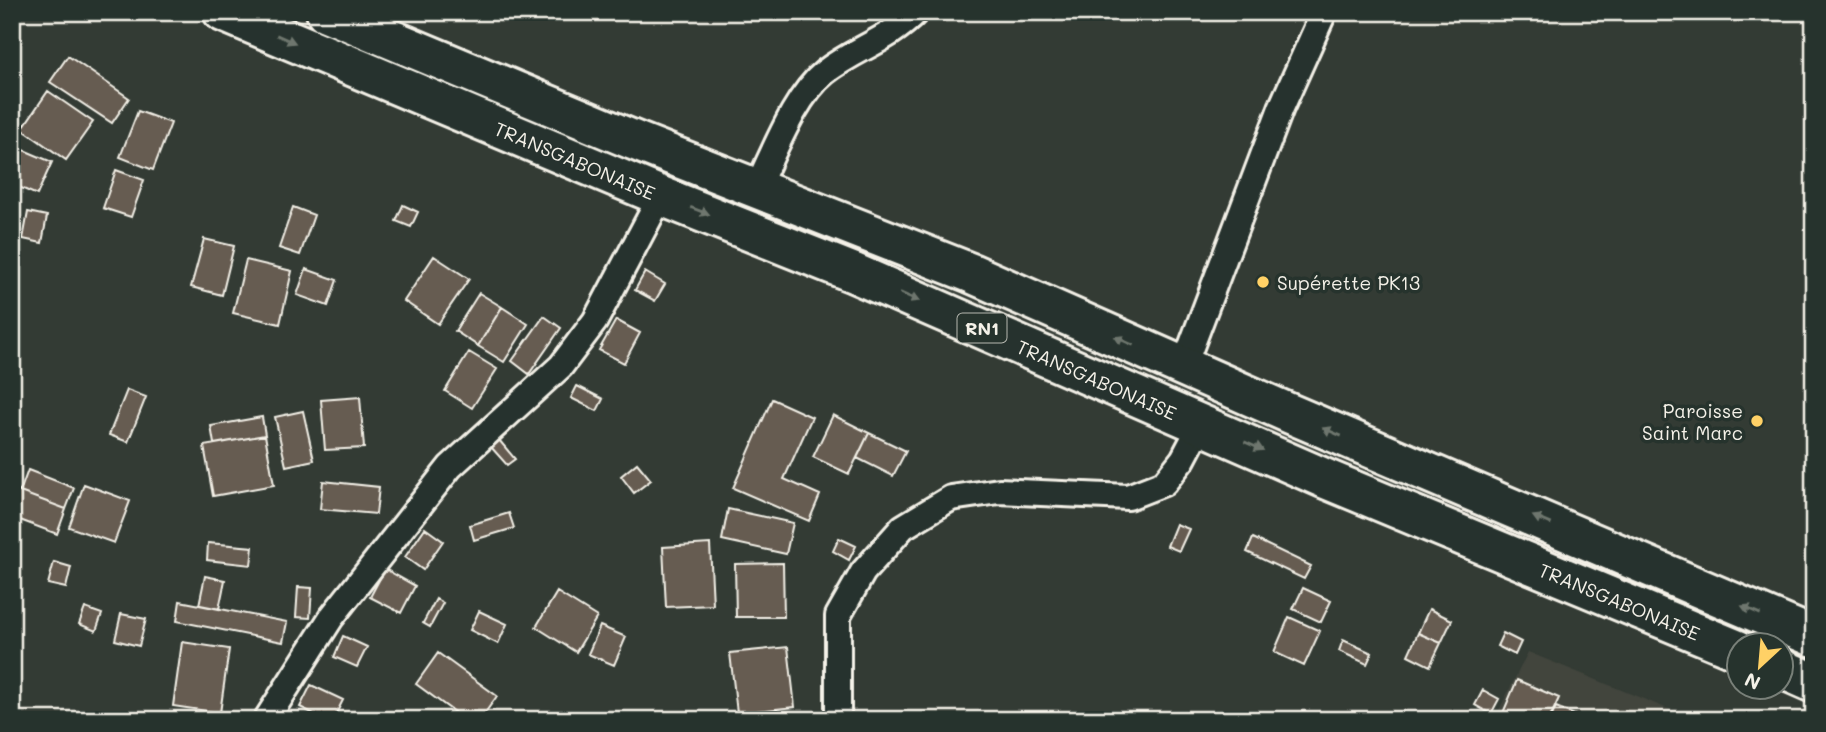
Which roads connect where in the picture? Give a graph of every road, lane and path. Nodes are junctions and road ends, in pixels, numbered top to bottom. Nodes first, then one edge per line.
1 (223, 12) edge
2 (326, 12) edge
3 (916, 12) edge
4 (1324, 12) edge
5 (756, 189) junction
6 (661, 196) junction
7 (1183, 368) junction
8 (1202, 423) junction
9 (1814, 637) edge
10 (1724, 644) edge
11 (1794, 674) edge
12 (1814, 683) edge
13 (265, 720) edge
14 (838, 720) edge

1 -> 6 highway, TRANSGABONAISE / RN1
2 - 5 highway, TRANSGABONAISE / RN1
3 - 5 street
4 - 7 street
7 -> 5 highway, TRANSGABONAISE / RN1
6 -> 8 highway, TRANSGABONAISE / RN1
6 - 13 street
9 -> 7 highway, TRANSGABONAISE / RN1
8 -> 10 highway, TRANSGABONAISE / RN1
8 - 14 street
11 - 12 highway

